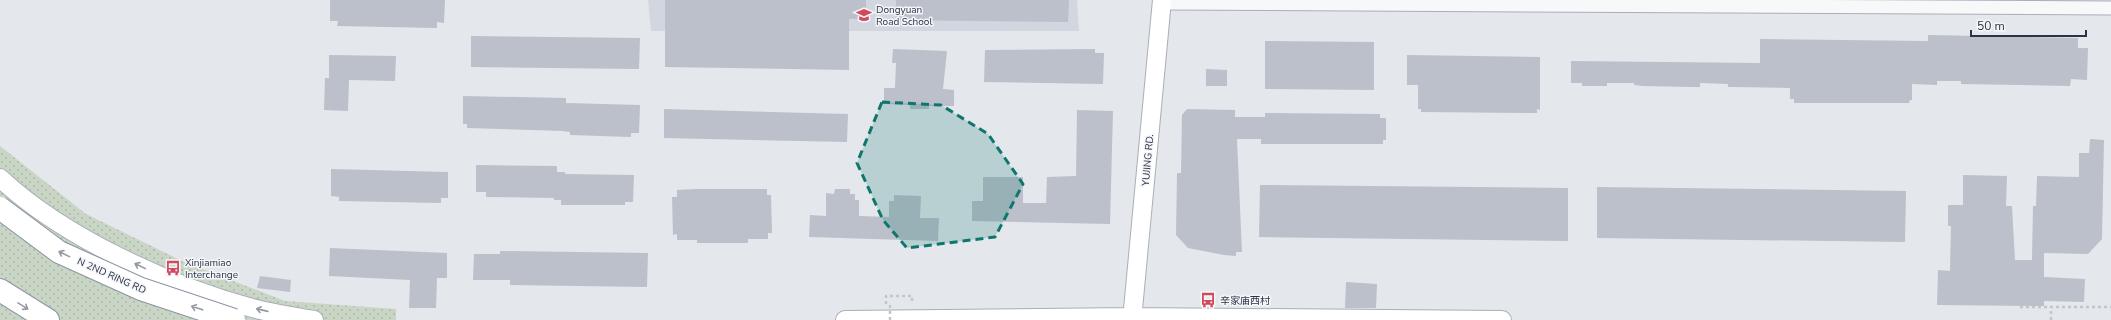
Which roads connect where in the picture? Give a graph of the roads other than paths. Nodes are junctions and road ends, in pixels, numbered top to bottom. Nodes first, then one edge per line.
1 (1162, 1) edge
2 (1660, 4) edge
3 (2111, 8) edge
4 (0, 178) edge
5 (19, 196) junction
6 (0, 208) edge
7 (0, 216) edge
8 (0, 290) edge
9 (1132, 318) edge
10 (48, 320) edge
11 (234, 320) edge
12 (314, 320) edge
13 (845, 320) edge
14 (1502, 320) edge

1 - 2 street
1 - 9 main road, YUJING RD.
2 - 3 street
4 - 5 main road
5 - 7 main road
12 -> 5 main road
11 -> 6 highway, N 2ND RING RD, bridge
8 -> 10 highway
9 - 13 main road
9 - 14 main road

